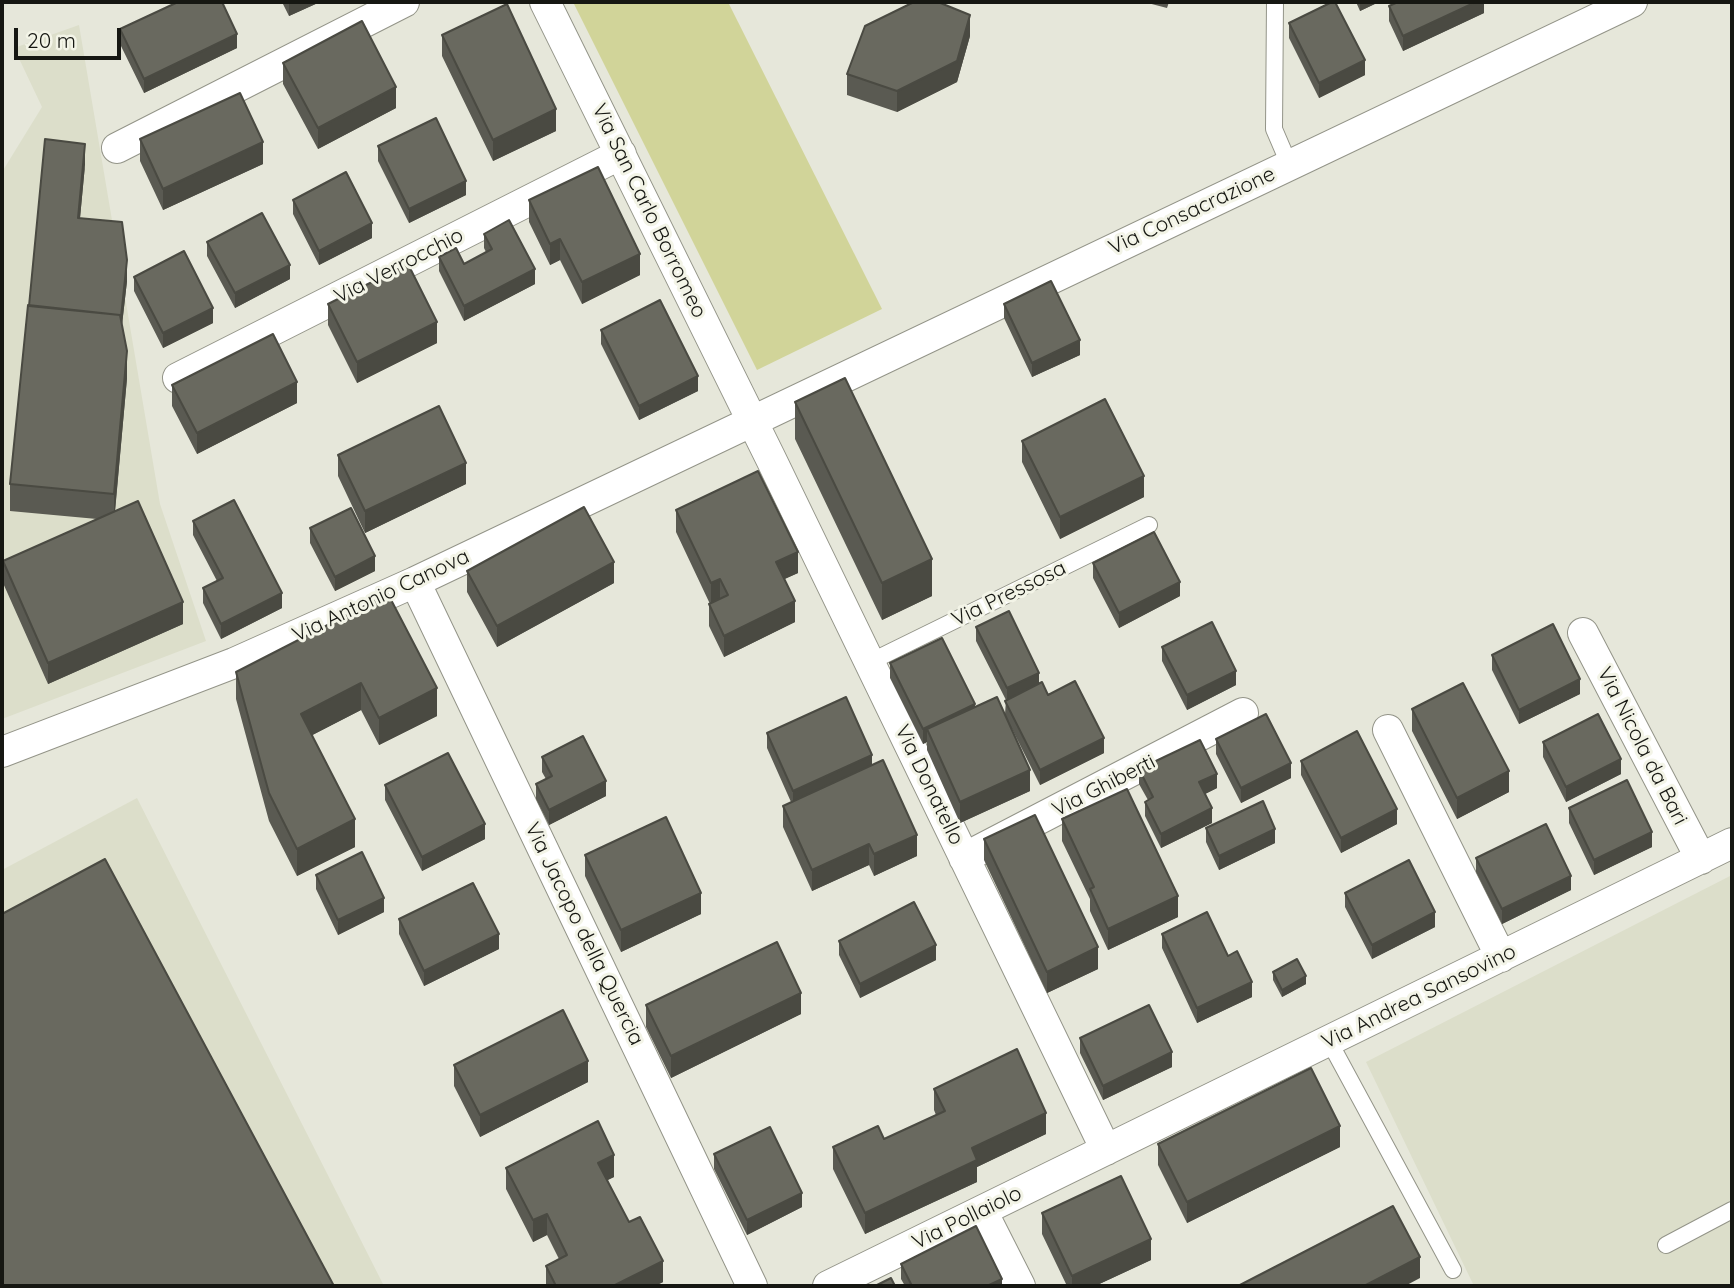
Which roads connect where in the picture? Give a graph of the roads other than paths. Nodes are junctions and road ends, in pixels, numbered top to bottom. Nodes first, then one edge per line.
1 (404, 2) edge
2 (545, 2) edge
3 (1275, 2) edge
4 (1630, 2) edge
5 (117, 148) dead end
6 (621, 154) junction
7 (1290, 164) junction
8 (178, 378) dead end
9 (752, 420) junction
10 (1149, 525) dead end
11 (415, 582) junction
12 (1583, 633) dead end
13 (870, 662) junction
14 (1243, 713) dead end
15 (1388, 730) dead end
16 (2, 752) edge
17 (1732, 844) edge
18 (964, 858) junction
19 (1701, 859) junction
20 (1501, 957) junction
21 (1329, 1041) junction
22 (1107, 1150) junction
23 (1732, 1210) edge
24 (982, 1211) junction
25 (1666, 1245) dead end
26 (1453, 1270) dead end
27 (752, 1286) edge
28 (828, 1286) edge
29 (1020, 1286) edge

1 - 5 street
2 - 6 street, Via San Carlo Borromeo
3 - 7 lane
4 - 7 street, Via Consacrazione
6 - 8 street, Via Verrocchio
6 - 9 street, Via San Carlo Borromeo
7 - 9 street, Via Consacrazione
9 - 11 street, Via Antonio Canova
9 - 13 street, Via Donatello
10 - 13 lane, Via Pressosa
11 - 16 street, Via Antonio Canova
11 - 27 street, Via Jacopo della Quercia
12 - 19 street, Via Nicola da Bari
13 - 18 street, Via Donatello
14 - 18 street, Via Ghiberti
15 - 20 street
17 - 19 street, Via Andrea Sansovino
18 - 22 street, Via Donatello
19 - 20 street, Via Andrea Sansovino
20 - 21 street, Via Andrea Sansovino
21 - 22 street, Via Andrea Sansovino
21 - 26 lane
22 - 24 street, Via Pollaiolo
23 - 25 lane
24 - 28 street, Via Pollaiolo
24 - 29 street

